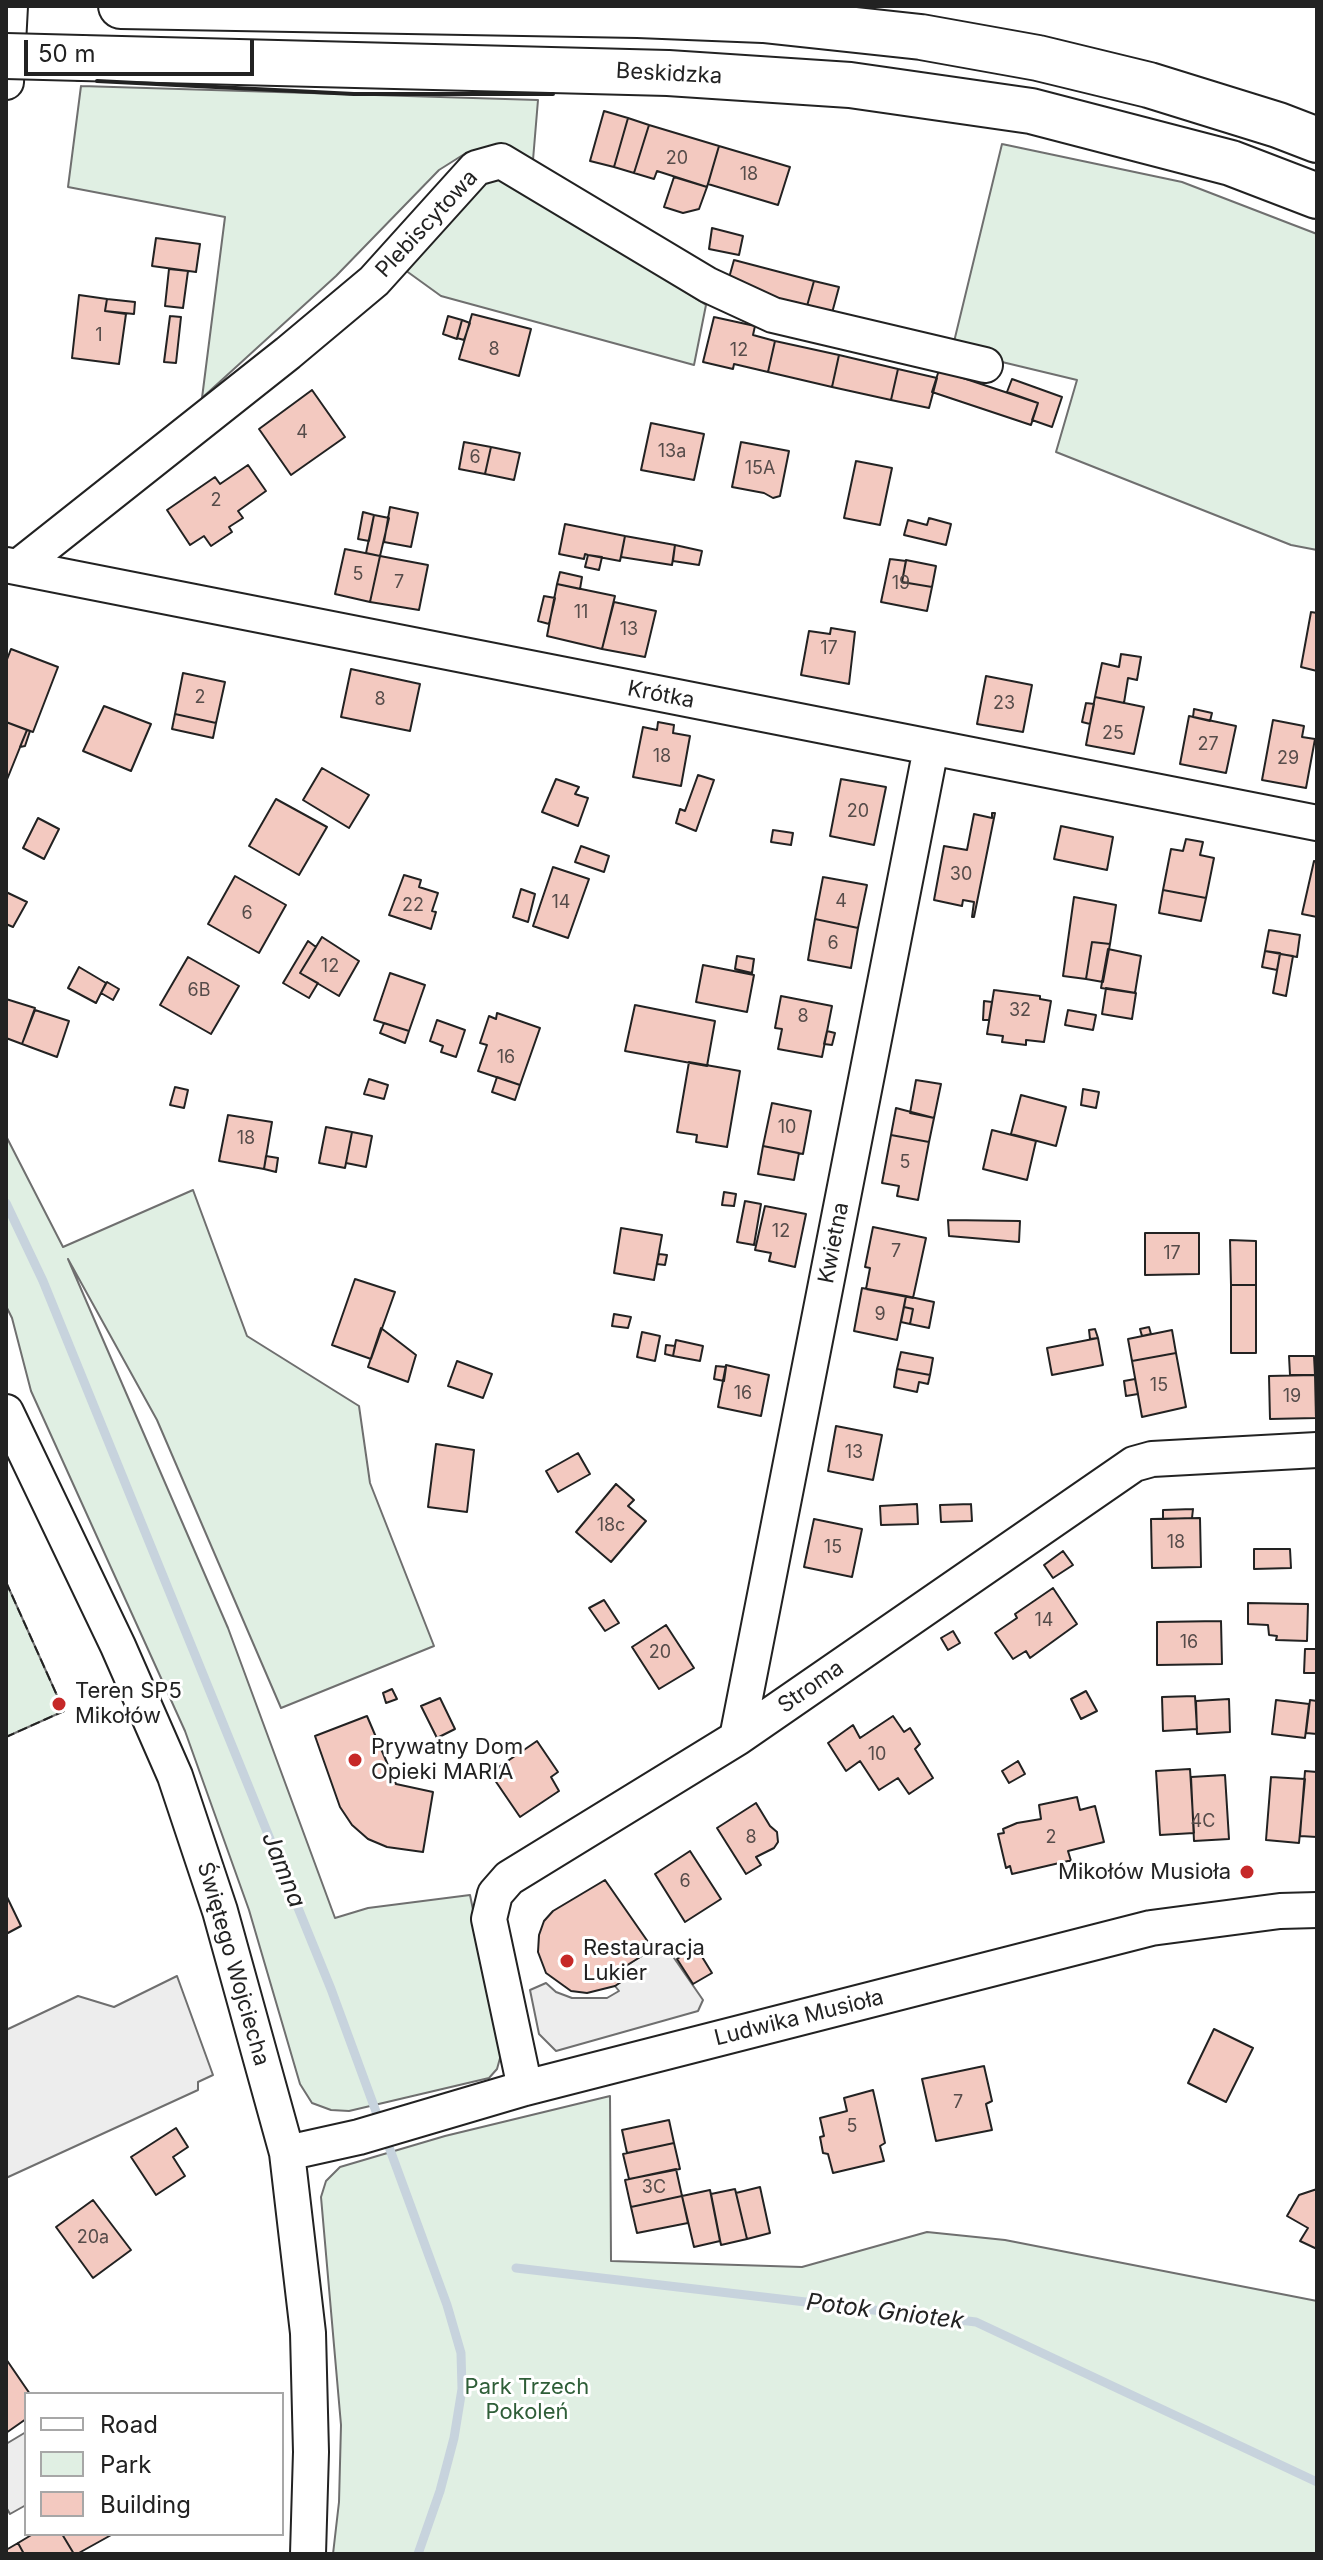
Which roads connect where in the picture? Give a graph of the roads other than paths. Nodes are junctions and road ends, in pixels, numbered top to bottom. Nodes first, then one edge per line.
1 (10, 6) edge
2 (121, 6) edge
3 (6, 56) edge
4 (6, 82) edge
5 (1317, 140) edge
6 (1317, 196) edge
7 (985, 365) dead end
8 (12, 566) edge
9 (931, 748) junction
10 (1317, 823) edge
11 (6, 1412) edge
12 (1317, 1450) edge
13 (737, 1738) junction
14 (1317, 1910) edge
15 (525, 2088) junction
16 (287, 2153) junction
17 (308, 2554) edge

1 - 4 street
2 - 5 main road
3 - 6 main road, Beskidzka, bridge
7 - 8 street, Plebiscytowa
8 - 9 street, Krótka
9 - 10 street, Krótka
9 - 13 street, Kwietna
11 - 16 street, Świętego Wojciecha
12 - 13 street, Stroma
13 - 15 street, Stroma
14 - 15 street, Ludwika Musioła
15 - 16 street, Ludwika Musioła
16 - 17 street, Świętego Wojciecha

